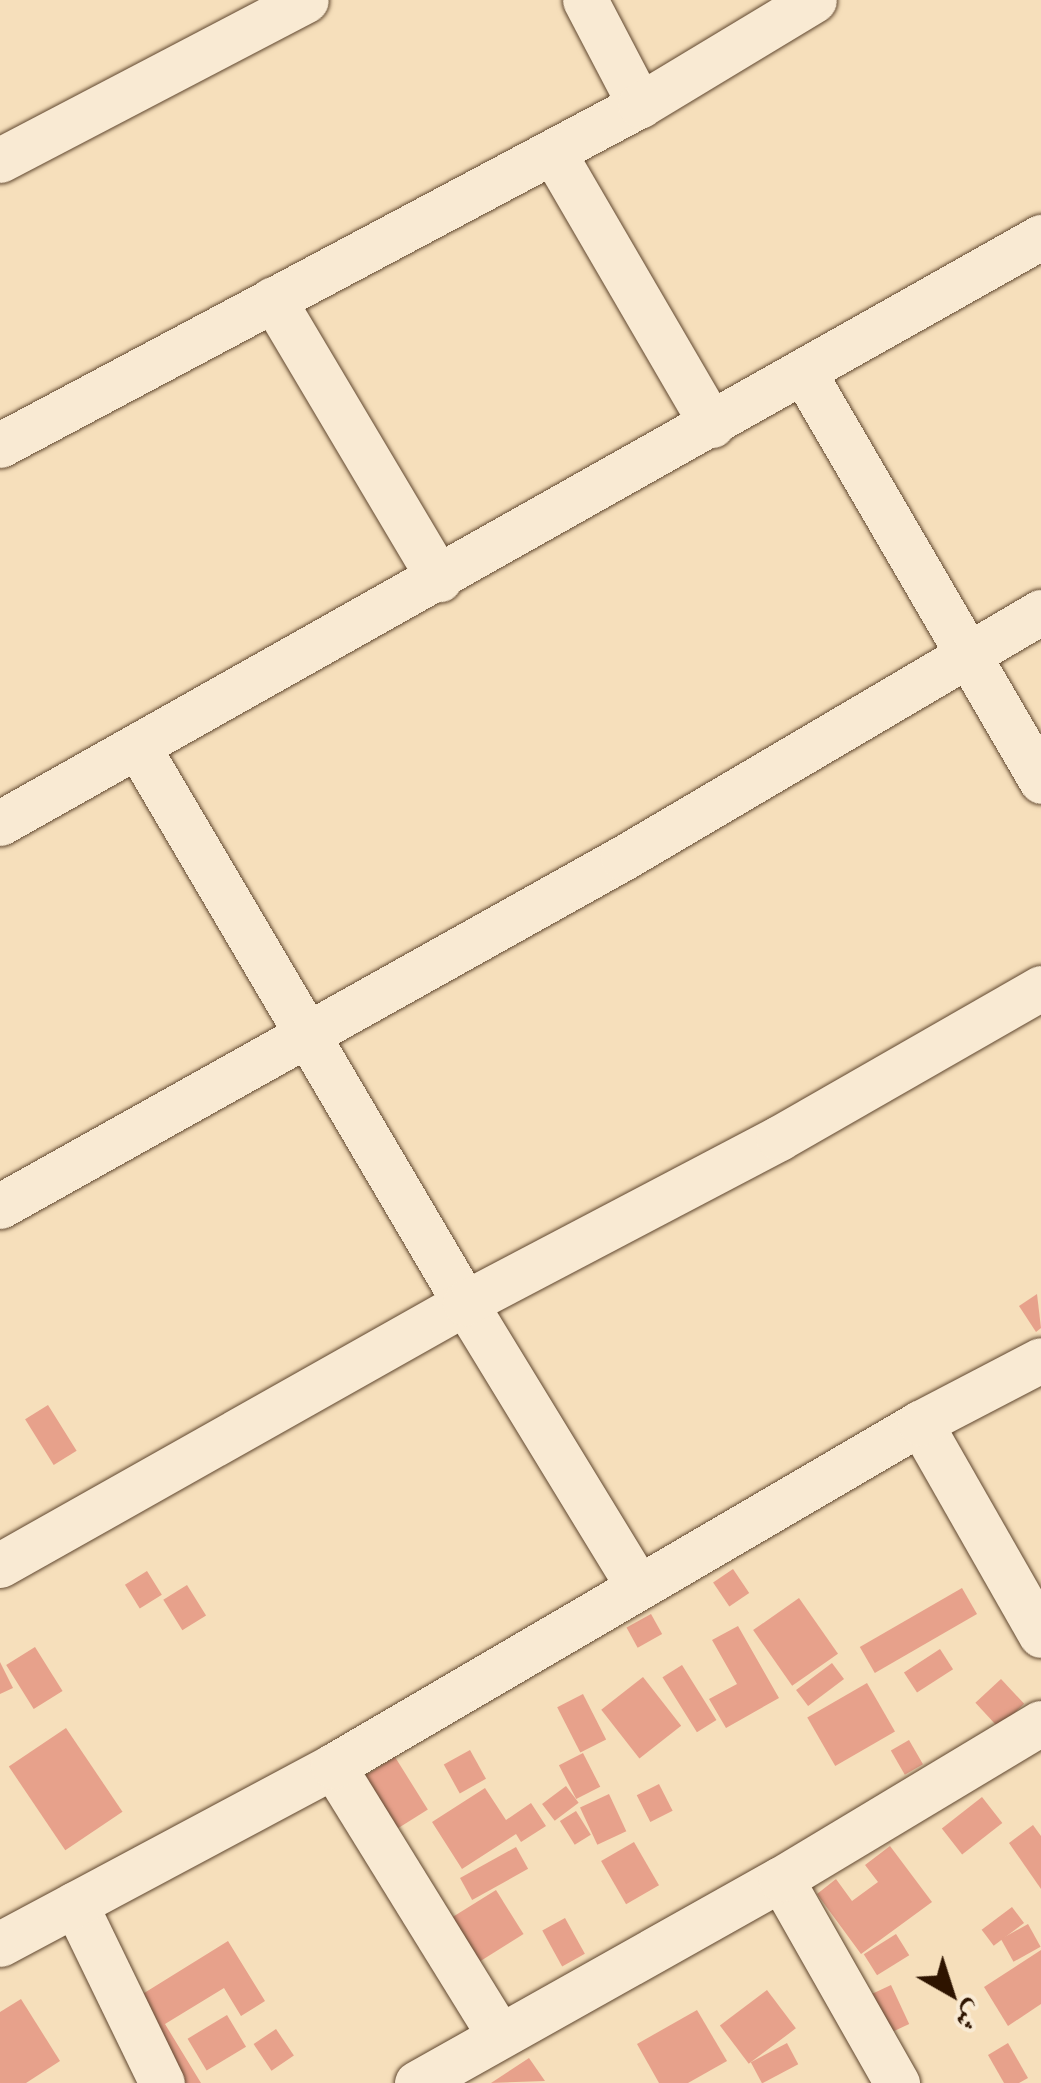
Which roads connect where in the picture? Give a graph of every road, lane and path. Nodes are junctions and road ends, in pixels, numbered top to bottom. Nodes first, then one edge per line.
1 (306, 0) edge
2 (585, 0) edge
3 (814, 0) edge
4 (640, 105) junction
5 (553, 152) junction
6 (0, 160) edge
7 (1041, 237) edge
8 (274, 299) junction
9 (804, 372) junction
10 (712, 425) junction
11 (0, 445) edge
12 (440, 579) junction
13 (1041, 612) edge
14 (970, 653) junction
15 (138, 747) junction
16 (1041, 780) edge
17 (0, 823) edge
18 (1041, 988) edge
19 (310, 1034) junction
20 (0, 1206) edge
21 (465, 1303) junction
22 (1041, 1360) edge
23 (920, 1423) junction
24 (0, 1565) edge
25 (638, 1586) junction
26 (1041, 1635) edge
27 (1041, 1724) edge
28 (333, 1766) junction
29 (781, 1879) junction
30 (75, 1904) junction
31 (0, 1944) edge
32 (499, 2035) junction
33 (162, 2083) edge
34 (416, 2083) edge
35 (898, 2083) edge

1 - 6 street
2 - 4 street
3 - 4 street
4 - 5 street
5 - 8 street
5 - 10 street
7 - 9 street
8 - 11 street
8 - 12 street
9 - 10 street
9 - 14 street
10 - 12 street
12 - 15 street
13 - 14 street
14 - 16 street
14 - 19 street
15 - 17 street
15 - 19 street
18 - 21 street
19 - 20 street
19 - 21 street
21 - 24 street
21 - 25 street
22 - 23 street
23 - 25 street
23 - 26 street
25 - 28 street
27 - 29 street
28 - 30 street
28 - 32 street
29 - 32 street
29 - 35 street
30 - 31 street
30 - 33 street
32 - 34 street

